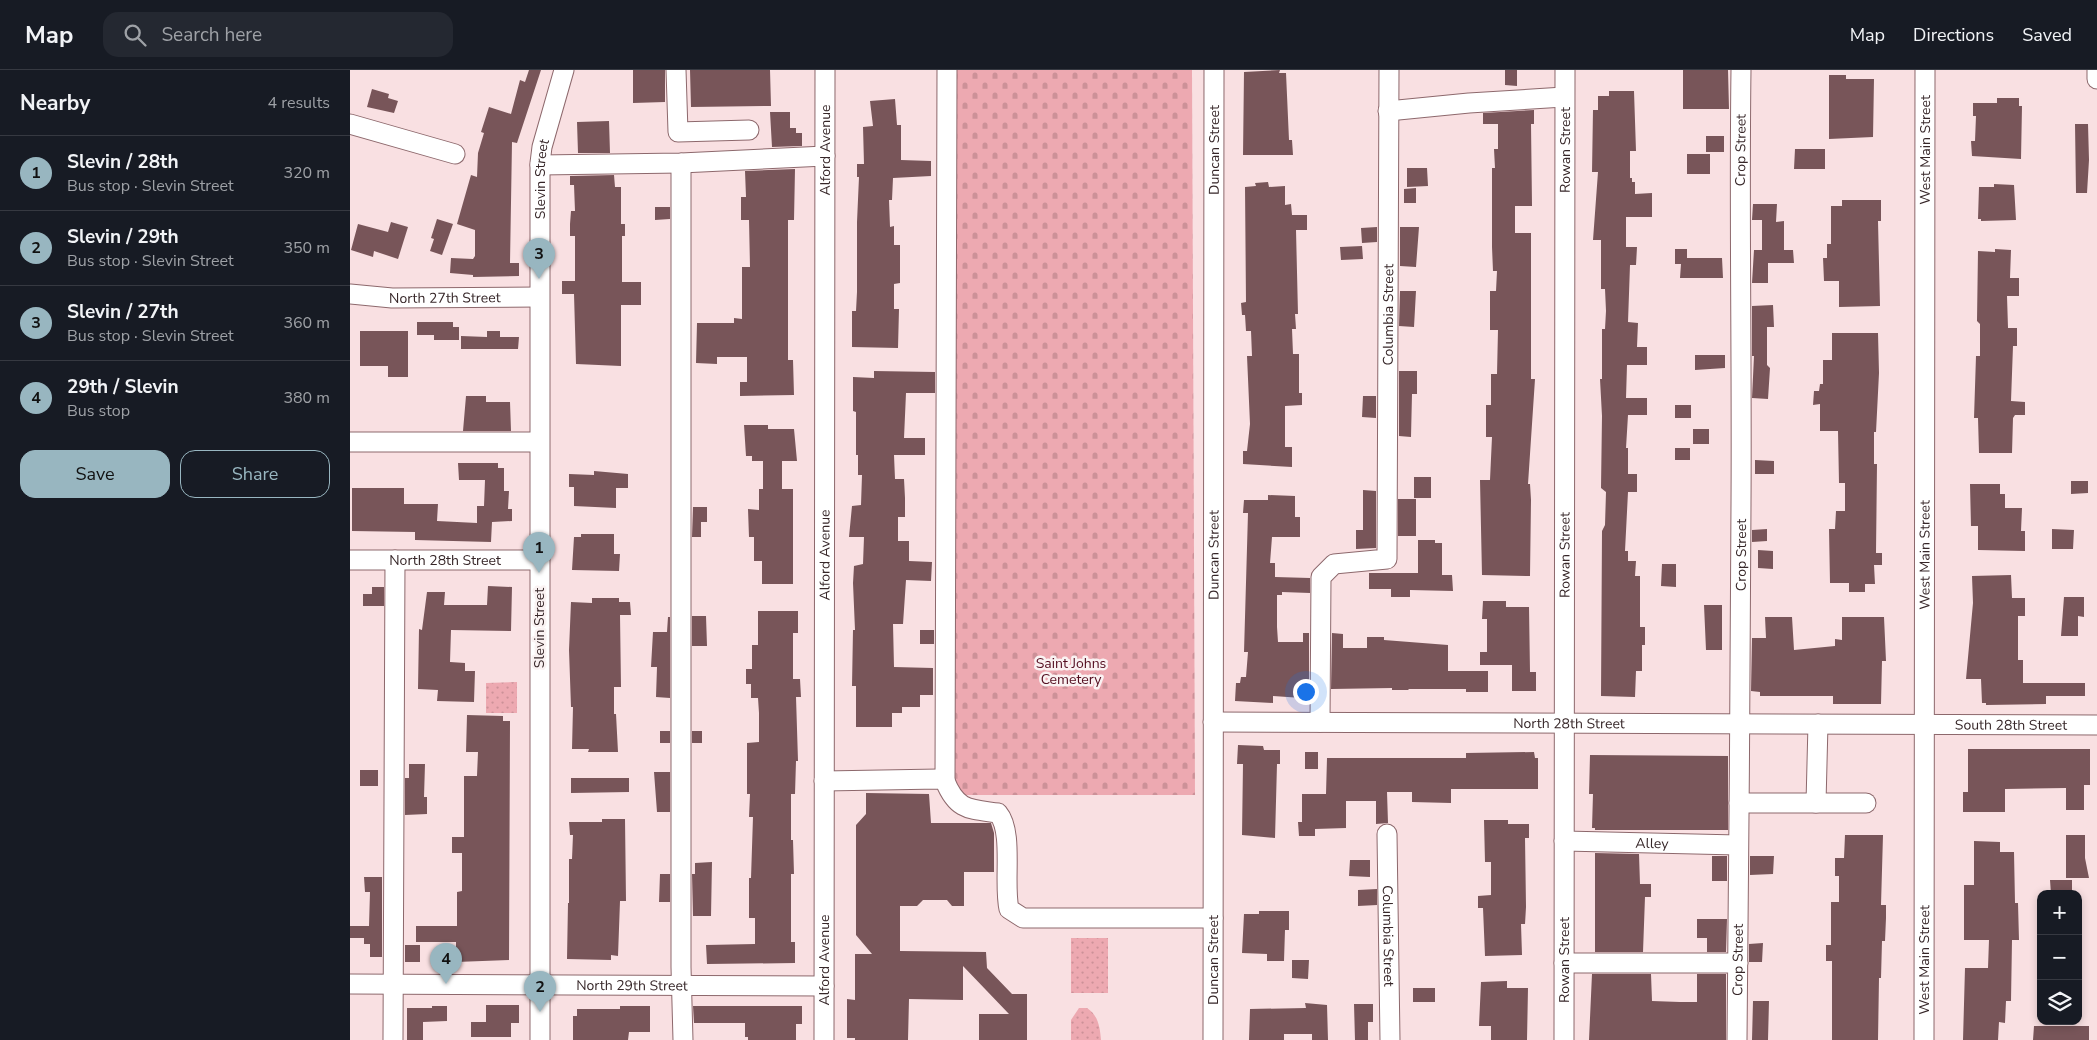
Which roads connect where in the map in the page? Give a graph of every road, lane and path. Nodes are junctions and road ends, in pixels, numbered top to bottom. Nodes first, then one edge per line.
1 (564, 70) edge
2 (676, 70) edge
3 (825, 70) edge
4 (947, 70) edge
5 (1214, 70) edge
6 (1389, 70) edge
7 (1564, 70) edge
8 (1741, 70) edge
9 (1925, 70) edge
10 (2097, 70) edge
11 (2097, 79) edge
12 (1564, 98) junction
13 (1388, 110) junction
14 (350, 124) edge
15 (749, 130) dead end
16 (455, 154) dead end
17 (825, 156) junction
18 (681, 163) junction
19 (540, 165) junction
20 (350, 294) edge
21 (539, 297) junction
22 (350, 442) edge
23 (539, 442) junction
24 (350, 560) edge
25 (395, 560) junction
26 (539, 560) junction
27 (1213, 722) junction
28 (1320, 722) junction
29 (1564, 723) junction
30 (1739, 724) junction
31 (1818, 724) junction
32 (1924, 724) junction
33 (2097, 725) edge
34 (824, 781) junction
35 (945, 781) junction
36 (1739, 803) junction
37 (1816, 803) junction
38 (1866, 803) dead end
39 (1387, 834) dead end
40 (1564, 841) junction
41 (1738, 845) junction
42 (1213, 918) junction
43 (1564, 963) junction
44 (1738, 964) junction
45 (350, 984) edge
46 (394, 984) junction
47 (540, 984) junction
48 (683, 986) junction
49 (824, 986) junction
50 (393, 1040) edge
51 (540, 1040) edge
52 (684, 1040) edge
53 (824, 1040) edge
54 (1213, 1040) edge
55 (1390, 1040) edge
56 (1564, 1040) edge
57 (1738, 1040) edge
58 (1924, 1040) edge

1 - 19 street, Slevin Street
2 - 15 street
3 - 17 street, Alford Avenue
4 - 35 street
5 - 27 street, Duncan Street
6 - 13 street, Columbia Street
7 - 12 street, Rowan Street
8 - 30 street, Crop Street
9 - 32 street, West Main Street
10 - 11 street
12 - 13 street
12 - 29 street, Rowan Street
13 - 28 street, Columbia Street
14 - 16 street
17 - 18 street
17 - 34 street, Alford Avenue
18 - 19 street
18 - 48 street
19 - 21 street, Slevin Street
20 - 21 street, North 27th Street
21 - 23 street, Slevin Street
22 - 23 street
23 - 26 street, Slevin Street
24 - 25 street, North 28th Street
25 - 26 street, North 28th Street
25 - 46 street
26 - 47 street, Slevin Street
27 - 28 street, North 28th Street
27 - 42 street, Duncan Street
28 - 29 street, North 28th Street
29 - 30 street, North 28th Street
29 - 40 street, Rowan Street
30 - 31 street, North 28th Street
30 - 36 street, Crop Street
31 - 32 street, North 28th Street
31 - 37 street
32 - 33 street, South 28th Street
32 - 58 street, West Main Street
34 - 35 street
34 - 49 street, Alford Avenue
35 - 42 street
36 - 37 street
36 - 41 street, Crop Street
37 - 38 street
39 - 55 street, Columbia Street
40 - 41 street, Alley
40 - 43 street, Rowan Street
41 - 44 street, Crop Street
42 - 54 street, Duncan Street
43 - 44 street
43 - 56 street, Rowan Street
44 - 57 street, Crop Street
45 - 46 street, North 29th Street
46 - 47 street, North 29th Street
46 - 50 street
47 - 48 street, North 29th Street
47 - 51 street, Slevin Street
48 - 49 street, North 29th Street
48 - 52 street
49 - 53 street, Alford Avenue

